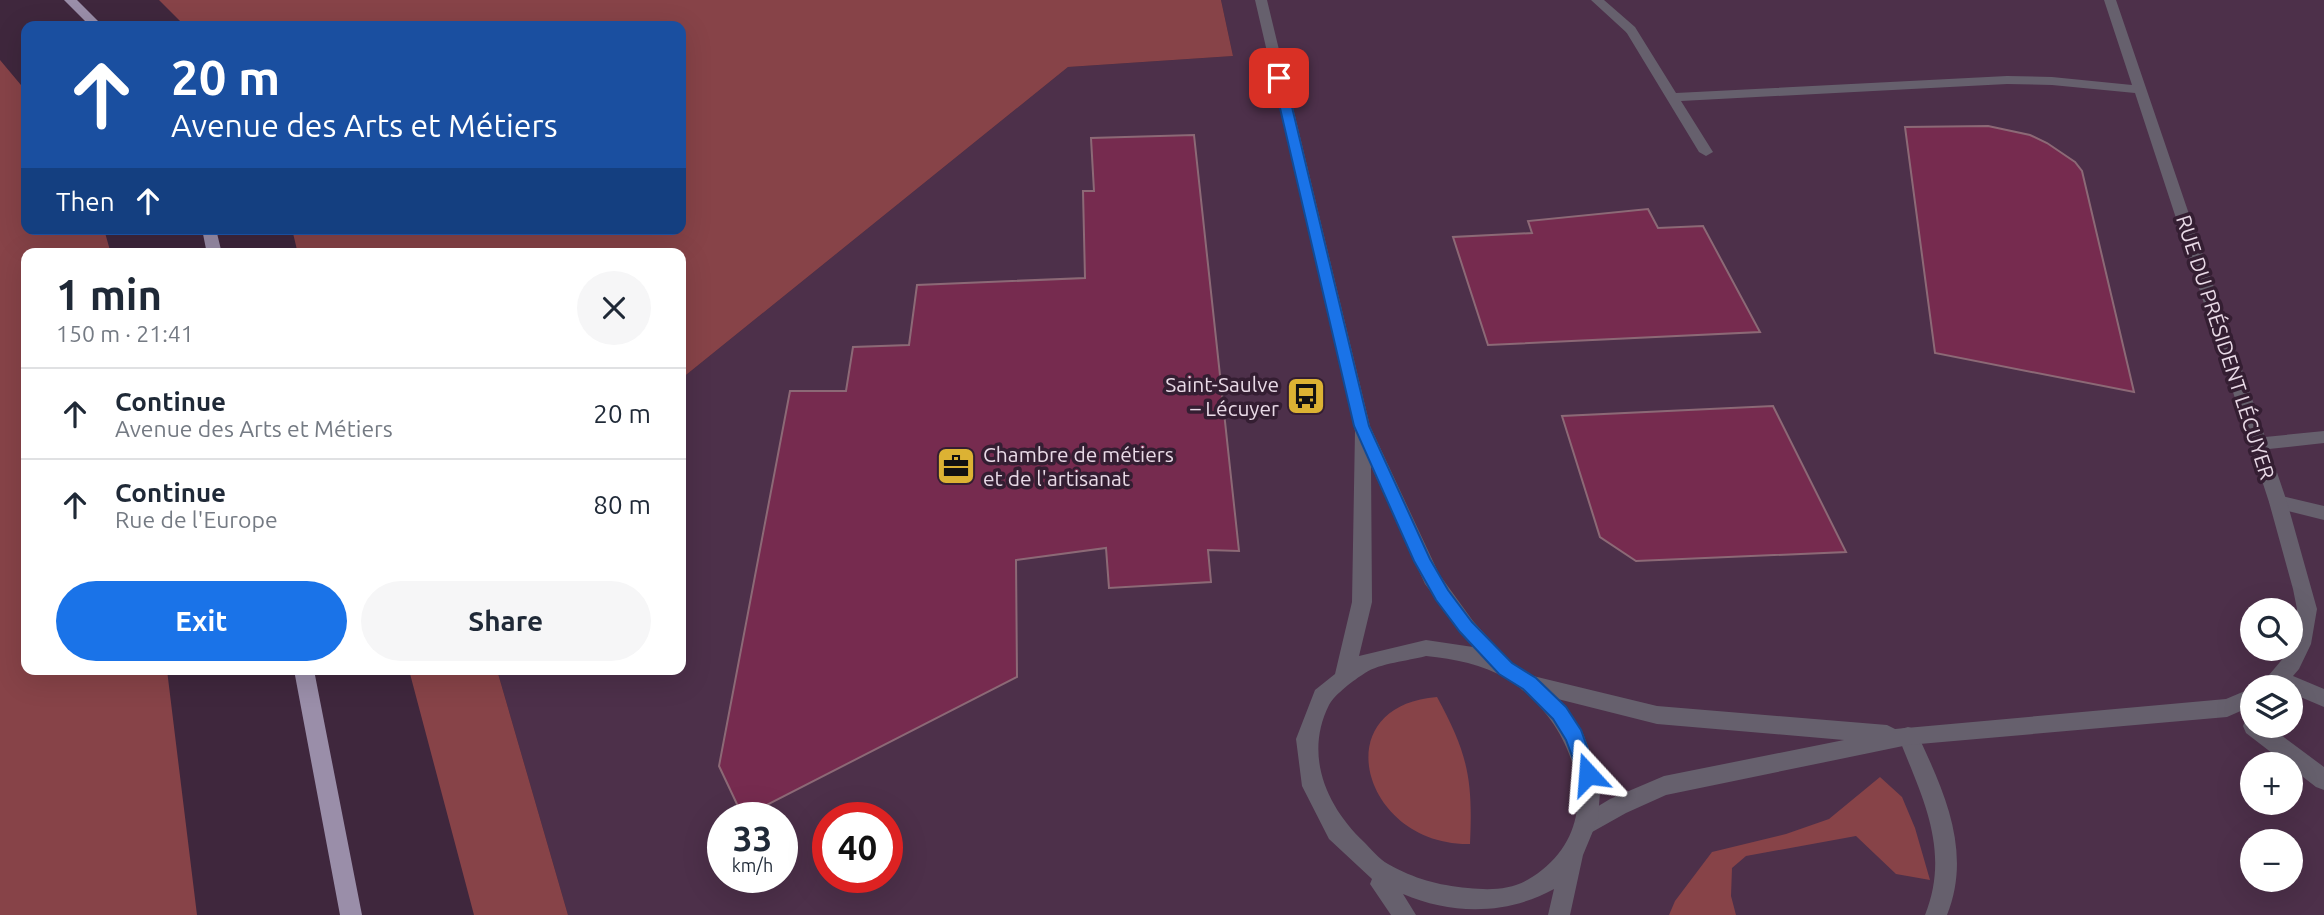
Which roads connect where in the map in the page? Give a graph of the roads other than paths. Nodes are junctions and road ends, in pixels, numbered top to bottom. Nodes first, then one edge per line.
1 (70, 0) edge
2 (1261, 0) edge
3 (1597, 0) edge
4 (2110, 0) edge
5 (92, 21) edge
6 (2140, 90) junction
7 (1674, 97) junction
8 (1706, 152) dead end
9 (1362, 426) junction
10 (2324, 437) edge
11 (2258, 444) junction
12 (2277, 502) junction
13 (2324, 513) edge
14 (1505, 668) junction
15 (305, 675) edge
16 (2281, 675) edge
17 (1344, 677) junction
18 (1529, 684) junction
19 (2303, 692) edge
20 (2324, 698) edge
21 (2240, 702) edge
22 (2227, 708) junction
23 (2240, 717) edge
24 (1908, 736) junction
25 (2268, 738) edge
26 (2324, 779) edge
27 (1585, 826) junction
28 (1575, 850) junction
29 (1377, 878) junction
30 (351, 915) edge
31 (1405, 915) edge
32 (1559, 915) edge
33 (1936, 915) edge

1 - 5 main road
2 - 9 street
3 - 7 street
4 - 6 street, RUE DU PRÉSIDENT LÉCUYER
6 - 7 street
6 - 11 street, RUE DU PRÉSIDENT LÉCUYER
7 - 8 street
9 - 14 street
9 - 17 street
10 - 11 street
11 - 12 street, RUE DU PRÉSIDENT LÉCUYER
12 - 13 street
12 - 16 street, RUE DU PRÉSIDENT LÉCUYER
14 - 17 street
14 - 18 street
15 - 30 main road
17 - 29 street
18 - 24 street
18 - 27 street
19 - 20 street
21 - 22 street
22 - 23 street
22 - 24 street
24 - 27 street
24 - 33 street
25 - 26 street
27 - 28 street
28 - 29 street
28 - 32 street
29 - 31 street

